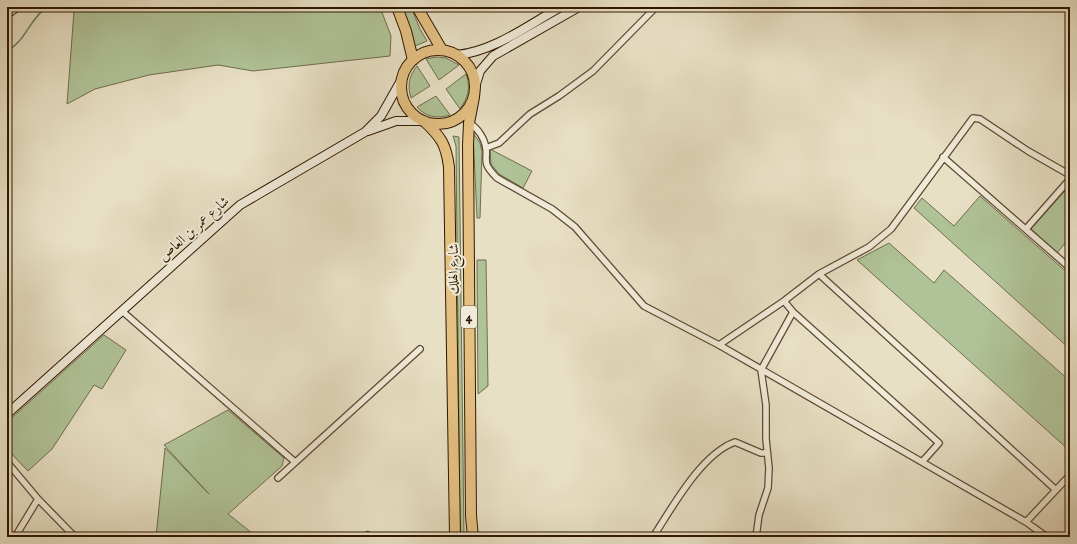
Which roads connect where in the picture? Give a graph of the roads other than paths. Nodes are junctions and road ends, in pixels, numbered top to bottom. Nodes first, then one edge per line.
1 (17, 7) edge
2 (397, 7) edge
3 (417, 7) edge
4 (561, 7) edge
5 (579, 7) edge
6 (656, 7) edge
7 (7, 14) edge
8 (442, 50) junction
9 (457, 55) junction
10 (413, 60) junction
11 (403, 77) junction
12 (476, 84) junction
13 (474, 97) junction
14 (424, 121) junction
15 (469, 123) junction
16 (365, 132) junction
17 (486, 148) junction
18 (943, 157) junction
19 (1070, 175) edge
20 (1070, 179) edge
21 (1026, 229) junction
22 (1070, 268) edge
23 (819, 274) junction
24 (784, 301) junction
25 (122, 311) junction
26 (793, 312) junction
27 (720, 345) junction
28 (420, 349) dead end
29 (761, 370) junction
30 (7, 414) edge
31 (767, 453) junction
32 (7, 462) edge
33 (296, 462) junction
34 (922, 462) junction
35 (1070, 475) edge
36 (278, 478) dead end
37 (1056, 490) junction
38 (38, 499) junction
39 (1026, 522) junction
40 (15, 537) edge
41 (75, 537) edge
42 (367, 537) edge
43 (371, 537) edge
44 (456, 537) edge
45 (473, 537) edge
46 (652, 537) edge
47 (756, 537) edge
48 (1047, 537) edge

1 - 7 street
2 - 10 highway
3 - 8 highway
4 - 9 street
5 - 12 street
6 - 17 street
8 - 9 highway
8 - 10 highway
9 - 12 highway
10 - 11 highway
11 - 14 highway
11 - 16 street, شارع عمر بن العاص
12 - 13 highway
13 - 14 highway
13 - 15 highway, شارع الهلك / 4
14 - 16 street
14 - 44 highway, شارع الهلك / 4
15 - 17 street
15 - 45 highway, شارع الهلك / 4
16 - 25 street, شارع عمر بن العاص
17 - 27 street
18 - 19 street
18 - 21 street
18 - 23 street
20 - 21 street
21 - 22 street
23 - 24 street
23 - 37 street
24 - 26 street
24 - 27 street
25 - 30 street, شارع عمر بن العاص
25 - 33 street
26 - 29 street
26 - 34 street
27 - 29 street
28 - 33 street
29 - 31 street
29 - 34 street
31 - 46 street
31 - 47 street
32 - 38 street
33 - 36 street
34 - 39 street
35 - 37 street
37 - 39 street
38 - 40 street
38 - 41 street
39 - 48 street
42 - 43 street

